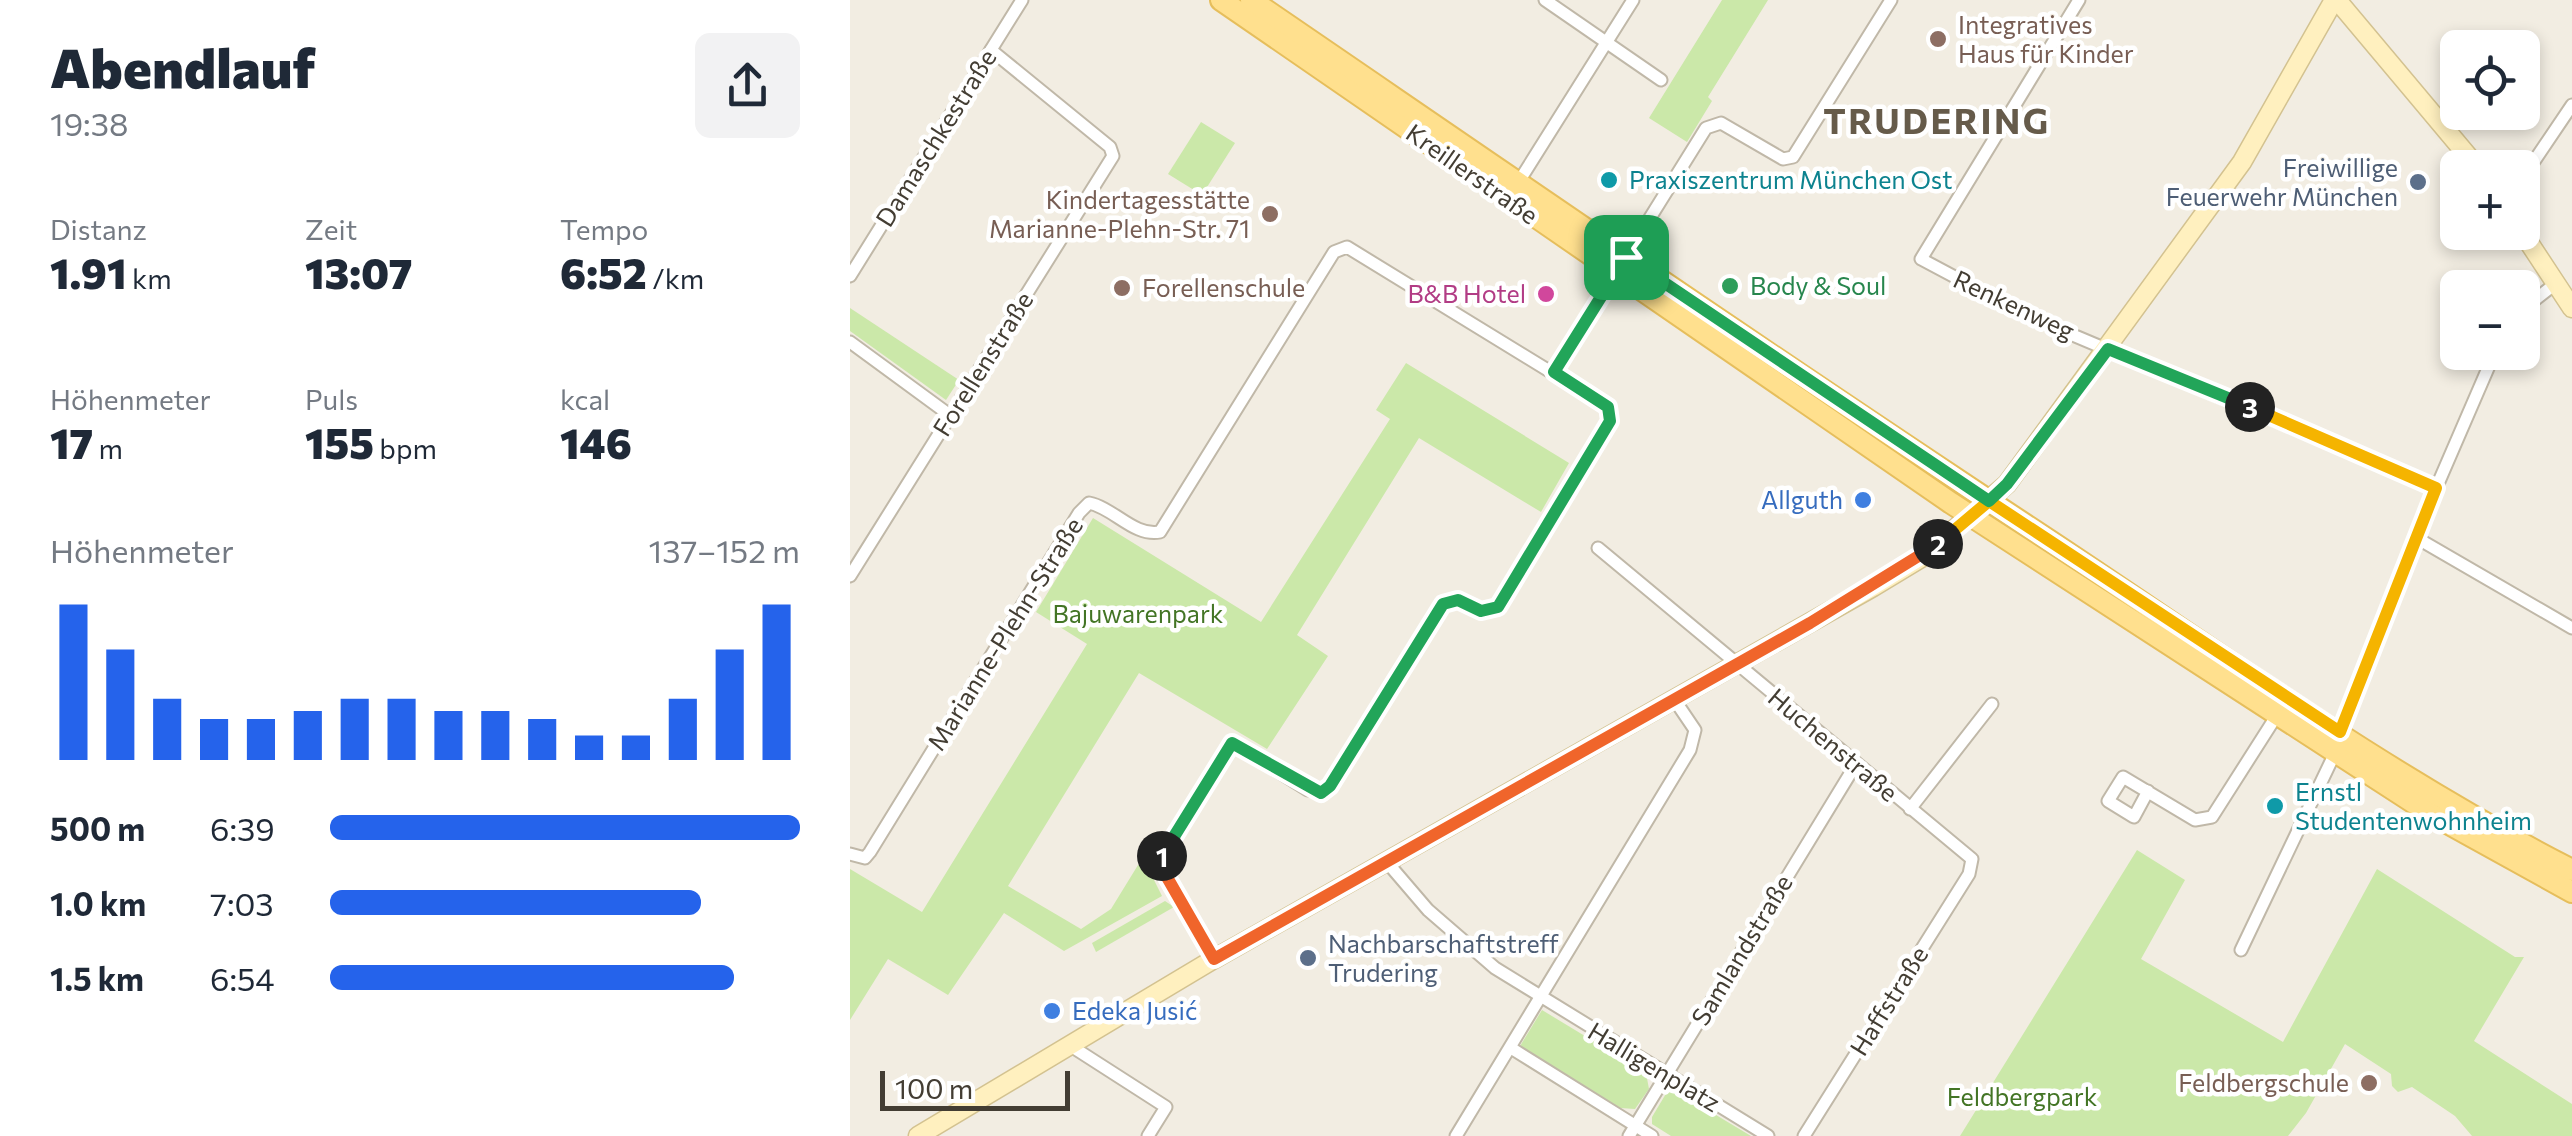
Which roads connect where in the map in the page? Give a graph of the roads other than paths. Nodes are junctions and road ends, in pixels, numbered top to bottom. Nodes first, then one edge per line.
1 (1022, 0) edge
2 (1220, 0) edge
3 (1251, 0) edge
4 (1545, 0) edge
5 (1633, 0) edge
6 (1890, 0) edge
7 (2079, 0) edge
8 (2335, 0) edge
9 (1608, 42) junction
10 (991, 50) junction
11 (1661, 80) dead end
12 (2572, 105) edge
13 (2463, 150) edge
14 (2540, 152) edge
15 (1518, 183) junction
16 (2533, 250) edge
17 (1621, 265) junction
18 (850, 276) edge
19 (2555, 284) junction
20 (2540, 296) edge
21 (2572, 308) edge
22 (850, 342) edge
23 (2108, 349) junction
24 (2487, 370) edge
25 (1554, 372) junction
26 (951, 416) junction
27 (2436, 488) junction
28 (1989, 501) junction
29 (1972, 516) junction
30 (2414, 537) junction
31 (1598, 548) dead end
32 (850, 576) edge
33 (2572, 628) edge
34 (1738, 663) junction
35 (1674, 699) junction
36 (1992, 704) dead end
37 (2277, 714) junction
38 (2337, 742) junction
39 (1856, 764) junction
40 (2148, 792) dead end
41 (1910, 810) junction
42 (850, 854) edge
43 (1386, 861) junction
44 (1973, 865) joint
45 (2572, 870) edge
46 (2572, 892) edge
47 (2241, 950) dead end
48 (1214, 959) junction
49 (1540, 997) junction
50 (1071, 1046) junction
51 (1511, 1048) junction
52 (1666, 1076) junction
53 (1632, 1131) edge
54 (918, 1136) edge
55 (1148, 1136) edge
56 (1456, 1136) edge
57 (1652, 1136) edge
58 (1768, 1136) edge
59 (1804, 1136) edge

1 - 10 street, Damaschkestraße
2 - 17 main road, Kreillerstraße
3 - 15 main road, Kreillerstraße
4 - 9 street
5 - 9 street
6 - 17 street
7 - 23 street, Renkenweg
8 - 13 main road
8 - 23 main road
9 - 11 street
9 - 15 street
10 - 18 street, Damaschkestraße
10 - 26 street, Forellenstraße
12 - 14 street
15 - 17 main road, Kreillerstraße
16 - 19 main road
17 - 25 street
17 - 28 main road, Kreillerstraße
17 - 29 main road, Kreillerstraße
19 - 20 street
19 - 21 main road
22 - 26 street
23 - 27 street, Renkenweg
23 - 28 main road
24 - 27 street
25 - 42 street, Marianne-Plehn-Straße
25 - 48 street
26 - 32 street, Forellenstraße
27 - 30 street
28 - 29 main road
28 - 38 main road, Kreillerstraße
29 - 34 main road
29 - 37 main road, Kreillerstraße
30 - 33 street
30 - 38 street
31 - 34 street, Huchenstraße
34 - 35 main road
34 - 39 street, Huchenstraße
35 - 43 main road
35 - 49 street
36 - 41 street
37 - 38 main road, Kreillerstraße
37 - 40 street
38 - 45 main road
38 - 46 main road
38 - 47 street
39 - 41 street, Huchenstraße
39 - 52 street, Samlandstraße
41 - 44 street, Huchenstraße
43 - 48 main road
43 - 49 street, Halligenplatz
44 - 59 street, Haffstraße
48 - 50 main road
49 - 51 street
49 - 52 street, Halligenplatz
50 - 54 main road
50 - 55 street
51 - 53 street
51 - 56 street
52 - 53 street, Samlandstraße
52 - 58 street, Halligenplatz
53 - 57 street

